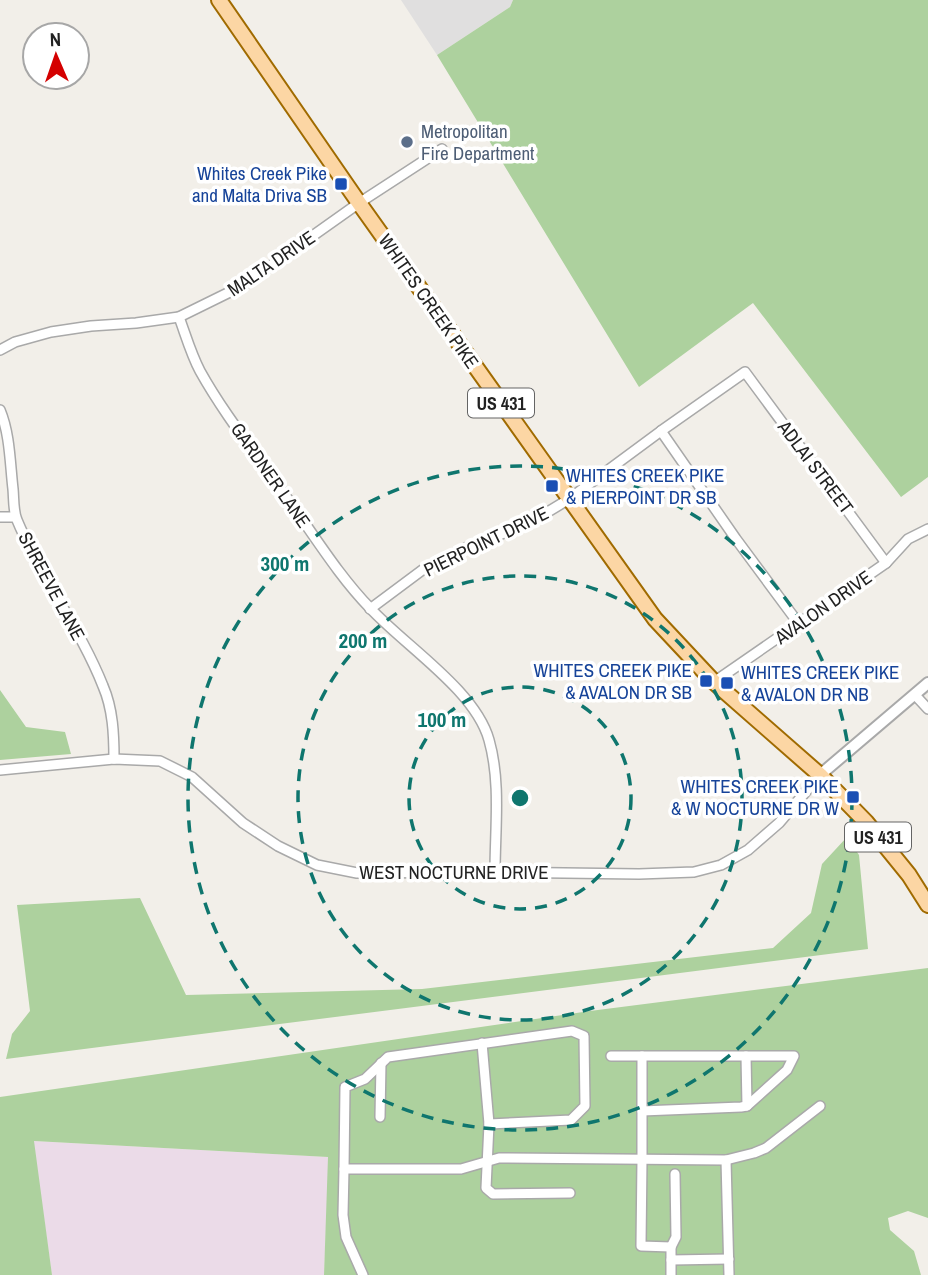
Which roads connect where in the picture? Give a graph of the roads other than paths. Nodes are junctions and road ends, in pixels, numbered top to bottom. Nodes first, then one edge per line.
1 (219, 0) edge
2 (442, 149) dead end
3 (359, 202) junction
4 (179, 317) junction
5 (0, 350) edge
6 (745, 372) joint
7 (0, 410) edge
8 (661, 431) junction
9 (569, 499) junction
10 (0, 517) edge
11 (15, 517) junction
12 (928, 529) edge
13 (886, 563) junction
14 (370, 609) junction
15 (799, 624) junction
16 (715, 682) junction
17 (928, 683) edge
18 (915, 695) junction
19 (928, 709) edge
20 (114, 759) junction
21 (0, 769) edge
22 (820, 775) junction
23 (495, 872) junction
24 (928, 905) edge
25 (482, 1044) junction
26 (611, 1056) dead end
27 (642, 1056) junction
28 (746, 1056) junction
29 (381, 1063) junction
30 (747, 1106) junction
31 (820, 1106) dead end
32 (642, 1111) junction
33 (380, 1117) dead end
34 (489, 1124) junction
35 (642, 1159) junction
36 (726, 1160) junction
37 (488, 1161) junction
38 (344, 1169) junction
39 (675, 1174) dead end
40 (570, 1193) dead end
41 (671, 1247) junction
42 (729, 1259) junction
43 (671, 1260) junction
44 (363, 1275) edge
45 (671, 1275) edge
46 (729, 1275) edge

1 - 3 main road, WHITES CREEK PIKE / US 431
2 - 3 street, MALTA DRIVE
3 - 4 street, MALTA DRIVE
3 - 9 main road, WHITES CREEK PIKE / US 431
4 - 5 street, MALTA DRIVE
4 - 14 street, GARDNER LANE
6 - 8 street, PIERPOINT DRIVE
6 - 13 street, ADLAI STREET
7 - 11 street, SHREEVE LANE
8 - 9 street, PIERPOINT DRIVE
8 - 15 street
9 - 14 street, PIERPOINT DRIVE
9 - 16 main road, WHITES CREEK PIKE / US 431
10 - 11 street
11 - 20 street, SHREEVE LANE
12 - 13 street, AVALON DRIVE
13 - 15 street, AVALON DRIVE
14 - 23 street, GARDNER LANE
15 - 16 street, AVALON DRIVE
16 - 22 main road, WHITES CREEK PIKE / US 431
17 - 18 street
18 - 19 street
18 - 22 street
20 - 21 street, WEST NOCTURNE DRIVE
20 - 23 street, WEST NOCTURNE DRIVE
22 - 23 street, WEST NOCTURNE DRIVE
22 - 24 main road, WHITES CREEK PIKE / US 431
25 - 29 street
25 - 34 street
25 - 34 street
26 - 27 street
27 - 28 street
27 - 32 street
28 - 30 street
28 - 30 street
29 - 33 street
29 - 38 street
30 - 32 street
31 - 36 street
32 - 35 street
34 - 37 street
35 - 36 street
35 - 37 street
35 - 41 street
36 - 42 street
37 - 38 street
37 - 40 street
38 - 44 street
39 - 41 street
41 - 43 street
42 - 43 street
42 - 46 street
43 - 45 street

